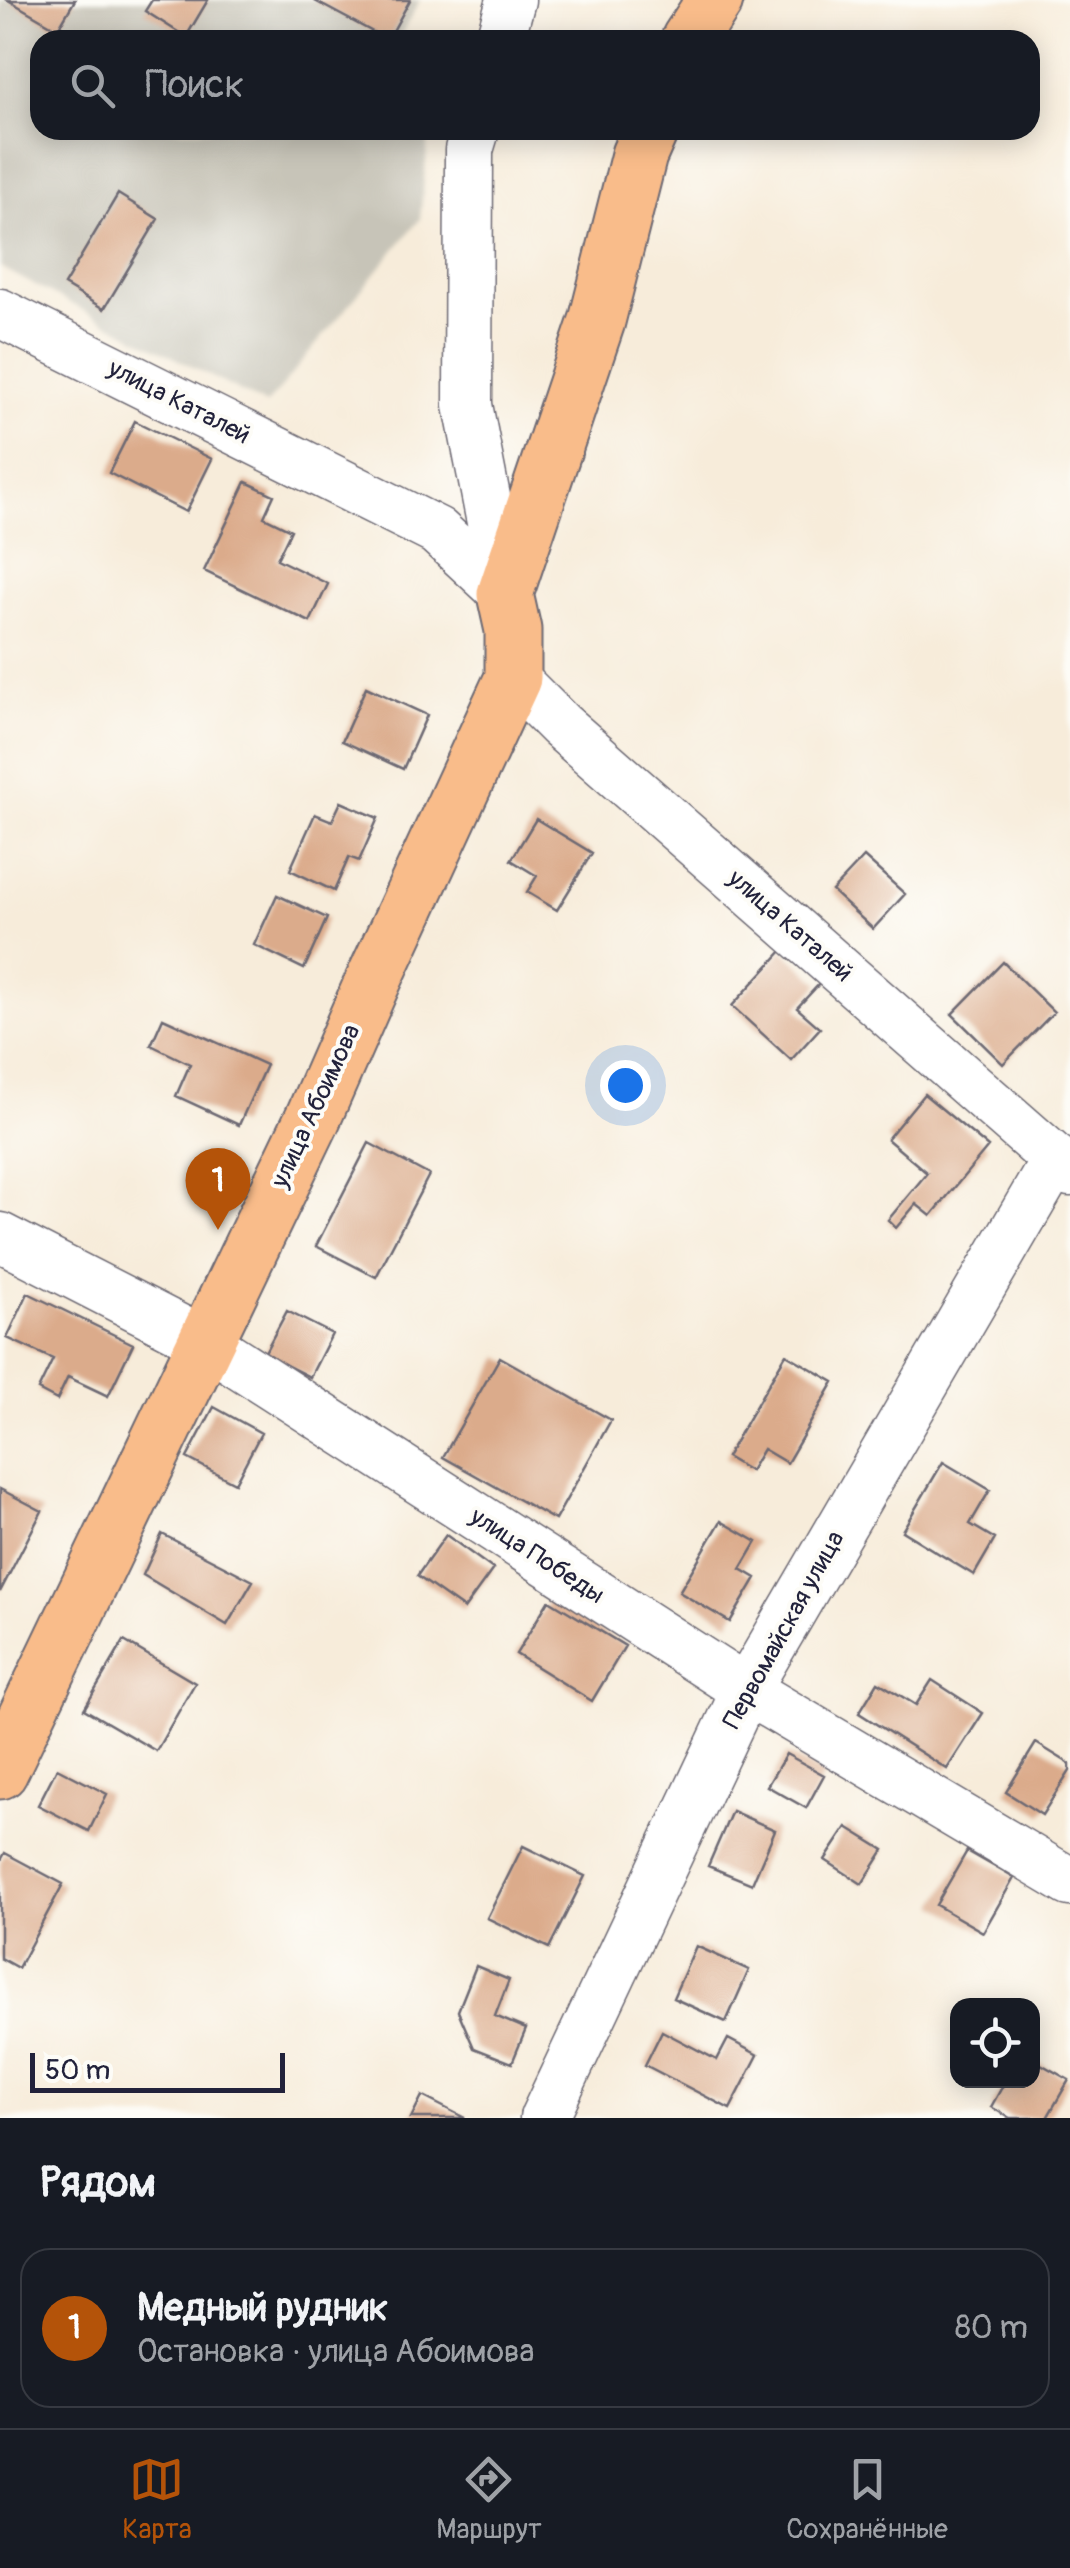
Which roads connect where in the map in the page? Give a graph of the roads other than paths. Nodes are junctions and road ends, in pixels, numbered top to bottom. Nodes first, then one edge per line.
1 (511, 0) edge
2 (716, 0) edge
3 (503, 30) edge
4 (696, 30) edge
5 (472, 140) edge
6 (646, 140) edge
7 (0, 313) edge
8 (505, 594) junction
9 (512, 678) junction
10 (1063, 1165) edge
11 (0, 1237) edge
12 (205, 1342) junction
13 (746, 1690) junction
14 (0, 1770) edge
15 (1070, 1882) edge
16 (544, 2118) edge

1 - 3 street
2 - 4 main road
5 - 8 street
6 - 8 main road
7 - 8 street, улица Каталей
8 - 9 main road, улица Абоимова
9 - 10 street, улица Каталей
9 - 12 main road, улица Абоимова
10 - 13 street, Первомайская улица
11 - 12 street, улица Победы
12 - 13 street, улица Победы
12 - 14 main road, улица Абоимова
13 - 15 street, улица Победы
13 - 16 street, Первомайская улица

